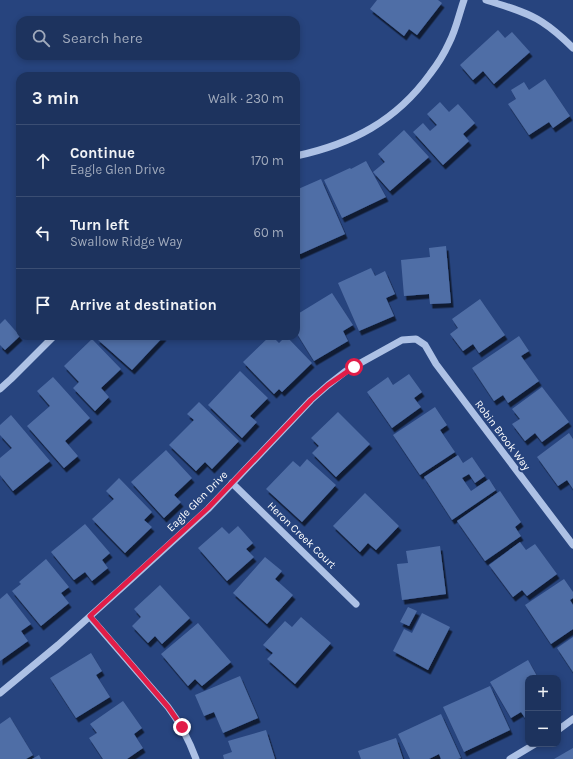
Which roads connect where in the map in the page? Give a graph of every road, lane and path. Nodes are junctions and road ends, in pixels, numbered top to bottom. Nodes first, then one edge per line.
1 (464, 0) edge
2 (486, 0) edge
3 (573, 48) edge
4 (300, 155) edge
5 (416, 339) joint
6 (50, 340) edge
7 (0, 389) edge
8 (232, 483) junction
9 (573, 545) edge
10 (356, 604) dead end
11 (90, 616) junction
12 (0, 693) edge
13 (573, 719) edge
14 (561, 728) edge
15 (530, 747) edge
16 (196, 759) edge
17 (510, 759) edge

1 - 4 street
2 - 3 street
5 - 8 street, Eagle Glen Drive
5 - 9 street, Robin Brook Way
6 - 7 street
8 - 10 street, Heron Creek Court
8 - 11 street, Eagle Glen Drive
11 - 12 street, Eagle Glen Drive
11 - 16 street
13 - 14 street
15 - 17 street

